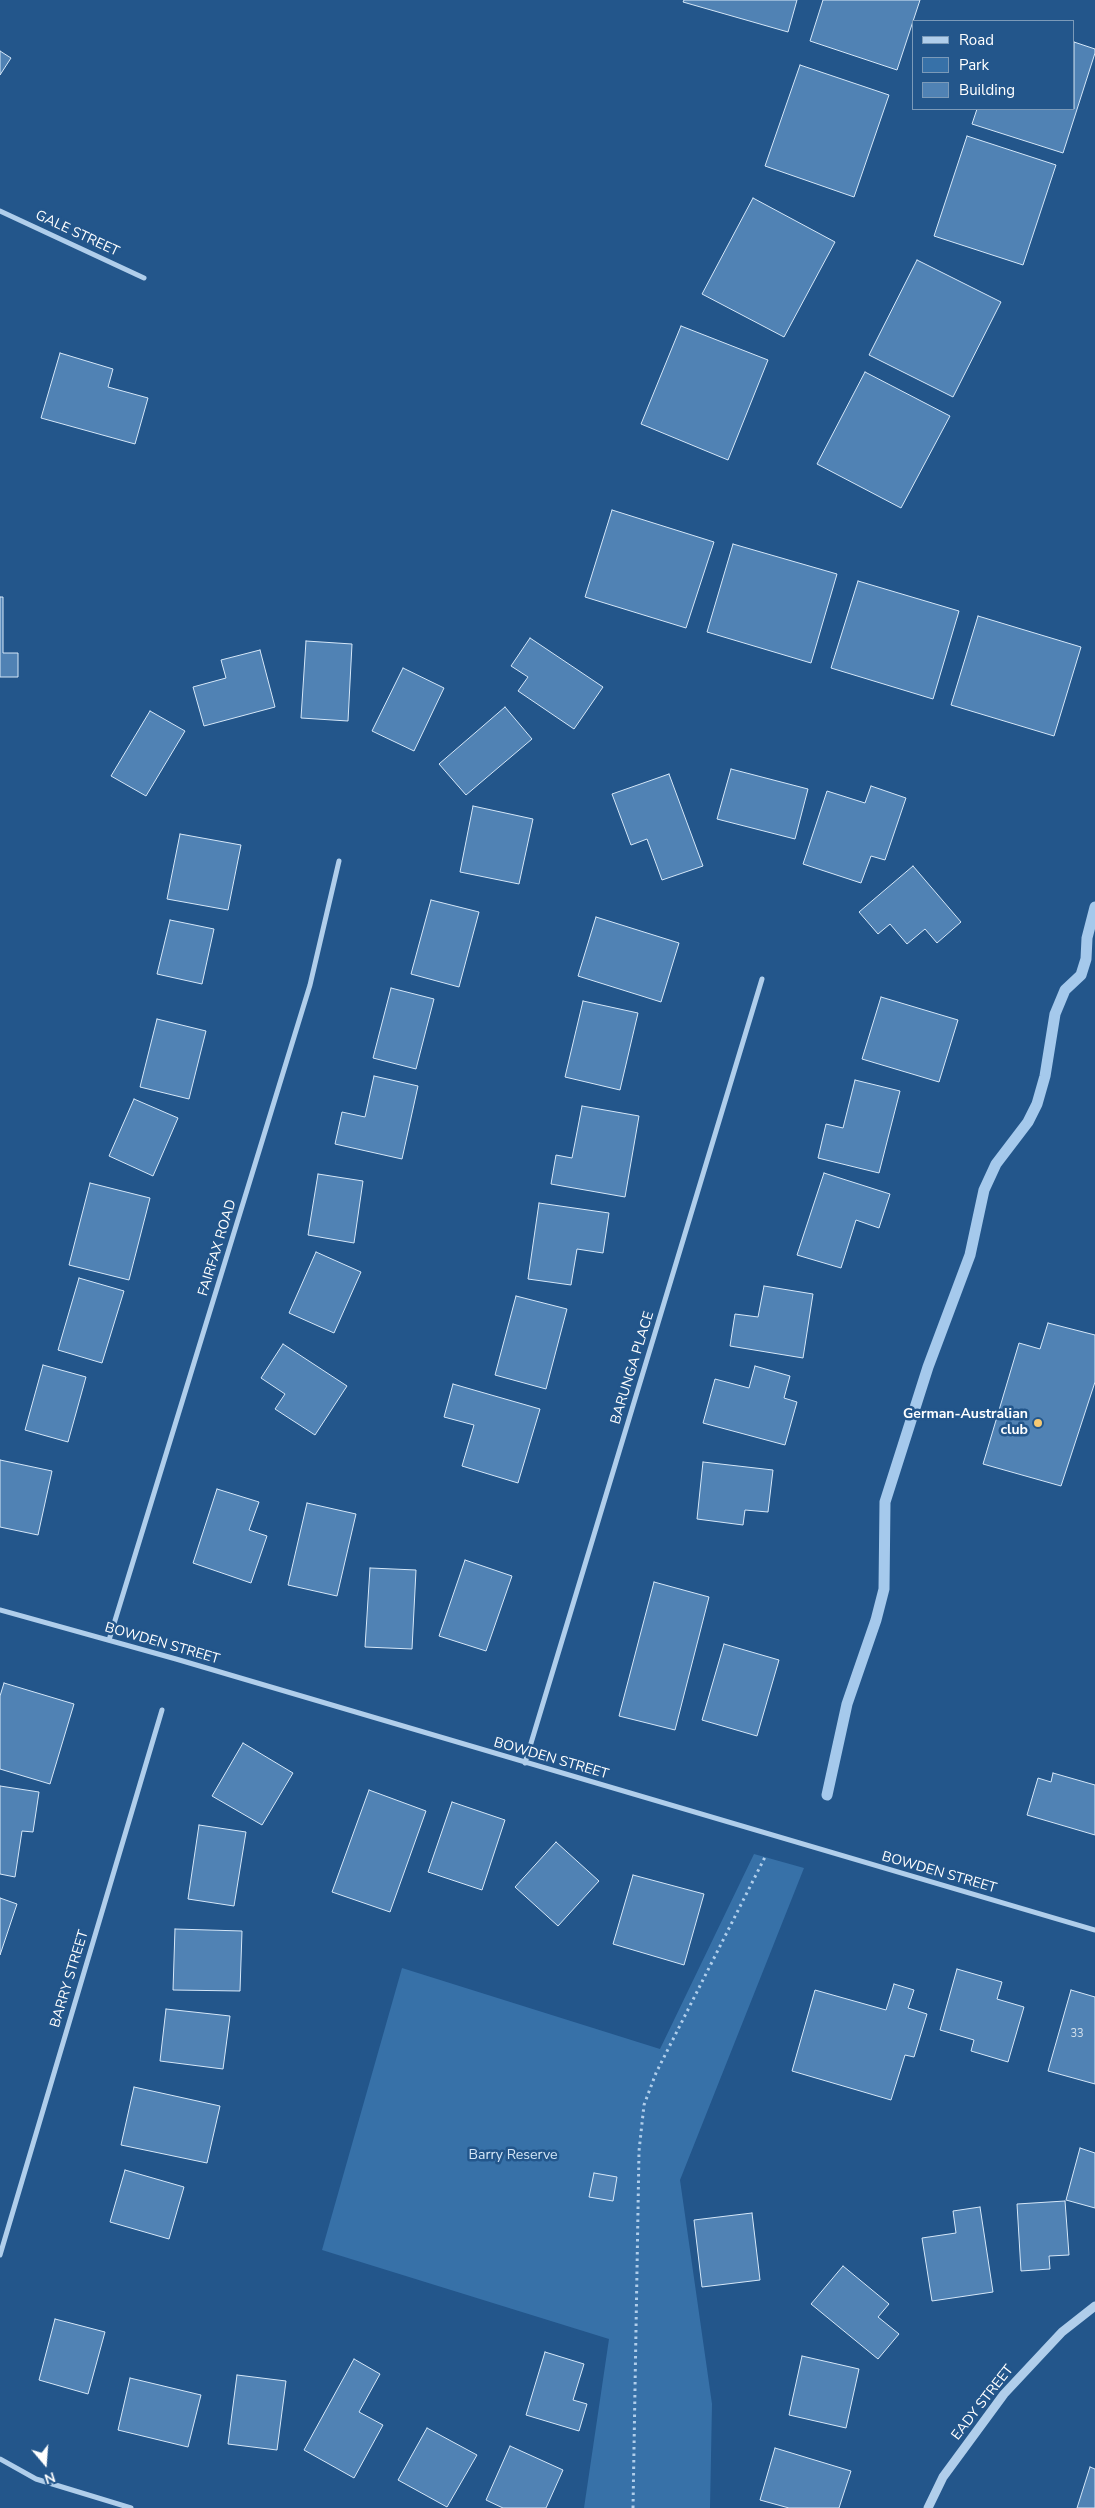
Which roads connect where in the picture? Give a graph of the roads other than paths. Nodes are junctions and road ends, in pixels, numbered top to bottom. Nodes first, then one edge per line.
1 (0, 211) edge
2 (144, 278) dead end
3 (339, 860) dead end
4 (762, 979) dead end
5 (0, 1610) edge
6 (109, 1640) junction
7 (162, 1710) dead end
8 (525, 1763) junction
9 (1095, 1930) edge
10 (0, 2255) edge
11 (1095, 2306) edge
12 (0, 2459) edge
13 (131, 2508) edge
14 (928, 2508) edge

1 - 2 street, GALE STREET
3 - 6 street, FAIRFAX ROAD
4 - 8 street, BARUNGA PLACE
5 - 6 street, BOWDEN STREET
6 - 8 street, BOWDEN STREET
7 - 10 street, BARRY STREET
8 - 9 street, BOWDEN STREET
11 - 14 street, EADY STREET
12 - 13 street

